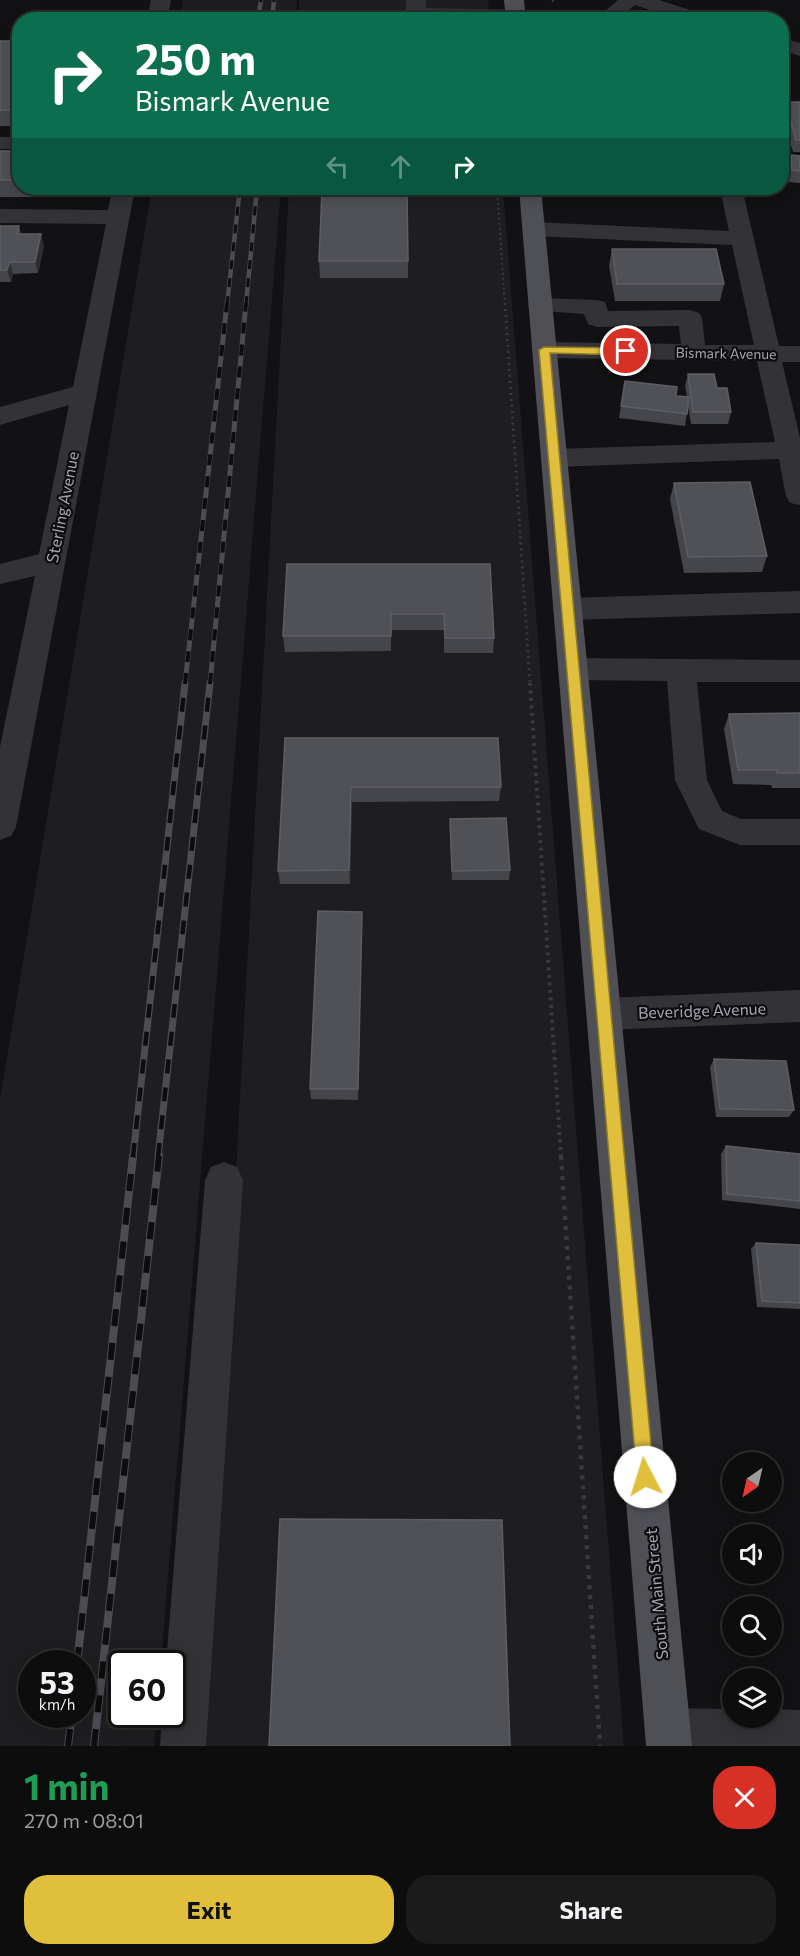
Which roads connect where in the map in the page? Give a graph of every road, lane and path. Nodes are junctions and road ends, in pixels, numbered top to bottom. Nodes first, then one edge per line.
1 (630, 0) edge
2 (648, 1) edge
3 (468, 7) edge
4 (431, 12) edge
5 (515, 12) edge
6 (614, 12) edge
7 (678, 12) edge
8 (123, 195) edge
9 (497, 195) edge
10 (531, 195) edge
11 (732, 195) edge
12 (0, 216) edge
13 (118, 217) junction
14 (534, 230) junction
15 (741, 238) junction
16 (540, 305) junction
17 (544, 350) junction
18 (694, 352) junction
19 (769, 354) junction
20 (800, 354) edge
21 (83, 393) junction
22 (0, 417) edge
23 (790, 450) junction
24 (554, 458) junction
25 (800, 496) edge
26 (52, 561) junction
27 (0, 574) edge
28 (800, 602) edge
29 (567, 609) junction
30 (573, 669) junction
31 (681, 670) junction
32 (800, 671) edge
33 (0, 827) edge
34 (800, 832) edge
35 (800, 1006) edge
36 (604, 1014) junction
37 (224, 1180) dead end
38 (800, 1733) edge
39 (669, 1739) edge
40 (183, 1746) edge
41 (600, 1746) edge

1 - 6 street
2 - 7 street
3 - 4 street
3 - 5 street
8 - 13 street, Sterling Avenue
9 - 41 path
10 - 14 main road, South Main Street
11 - 15 street
12 - 13 street
13 - 21 street, Sterling Avenue
14 - 15 street
14 - 16 main road, South Main Street
15 - 19 street
16 - 17 main road, South Main Street
16 - 18 street
17 - 18 street, Bismark Avenue
17 - 24 main road, South Main Street
18 - 19 street, Bismark Avenue
19 - 20 street, Bismark Avenue
19 - 23 street
21 - 22 street
21 - 26 street, Sterling Avenue
23 - 24 street
23 - 25 street
24 - 29 main road, South Main Street
26 - 27 street
26 - 33 street, Sterling Avenue
28 - 29 street
29 - 30 main road, South Main Street
30 - 31 street
30 - 36 main road, South Main Street
31 - 32 street
31 - 34 street
35 - 36 street, Beveridge Avenue
36 - 39 main road, South Main Street
37 - 40 street
38 - 39 street

